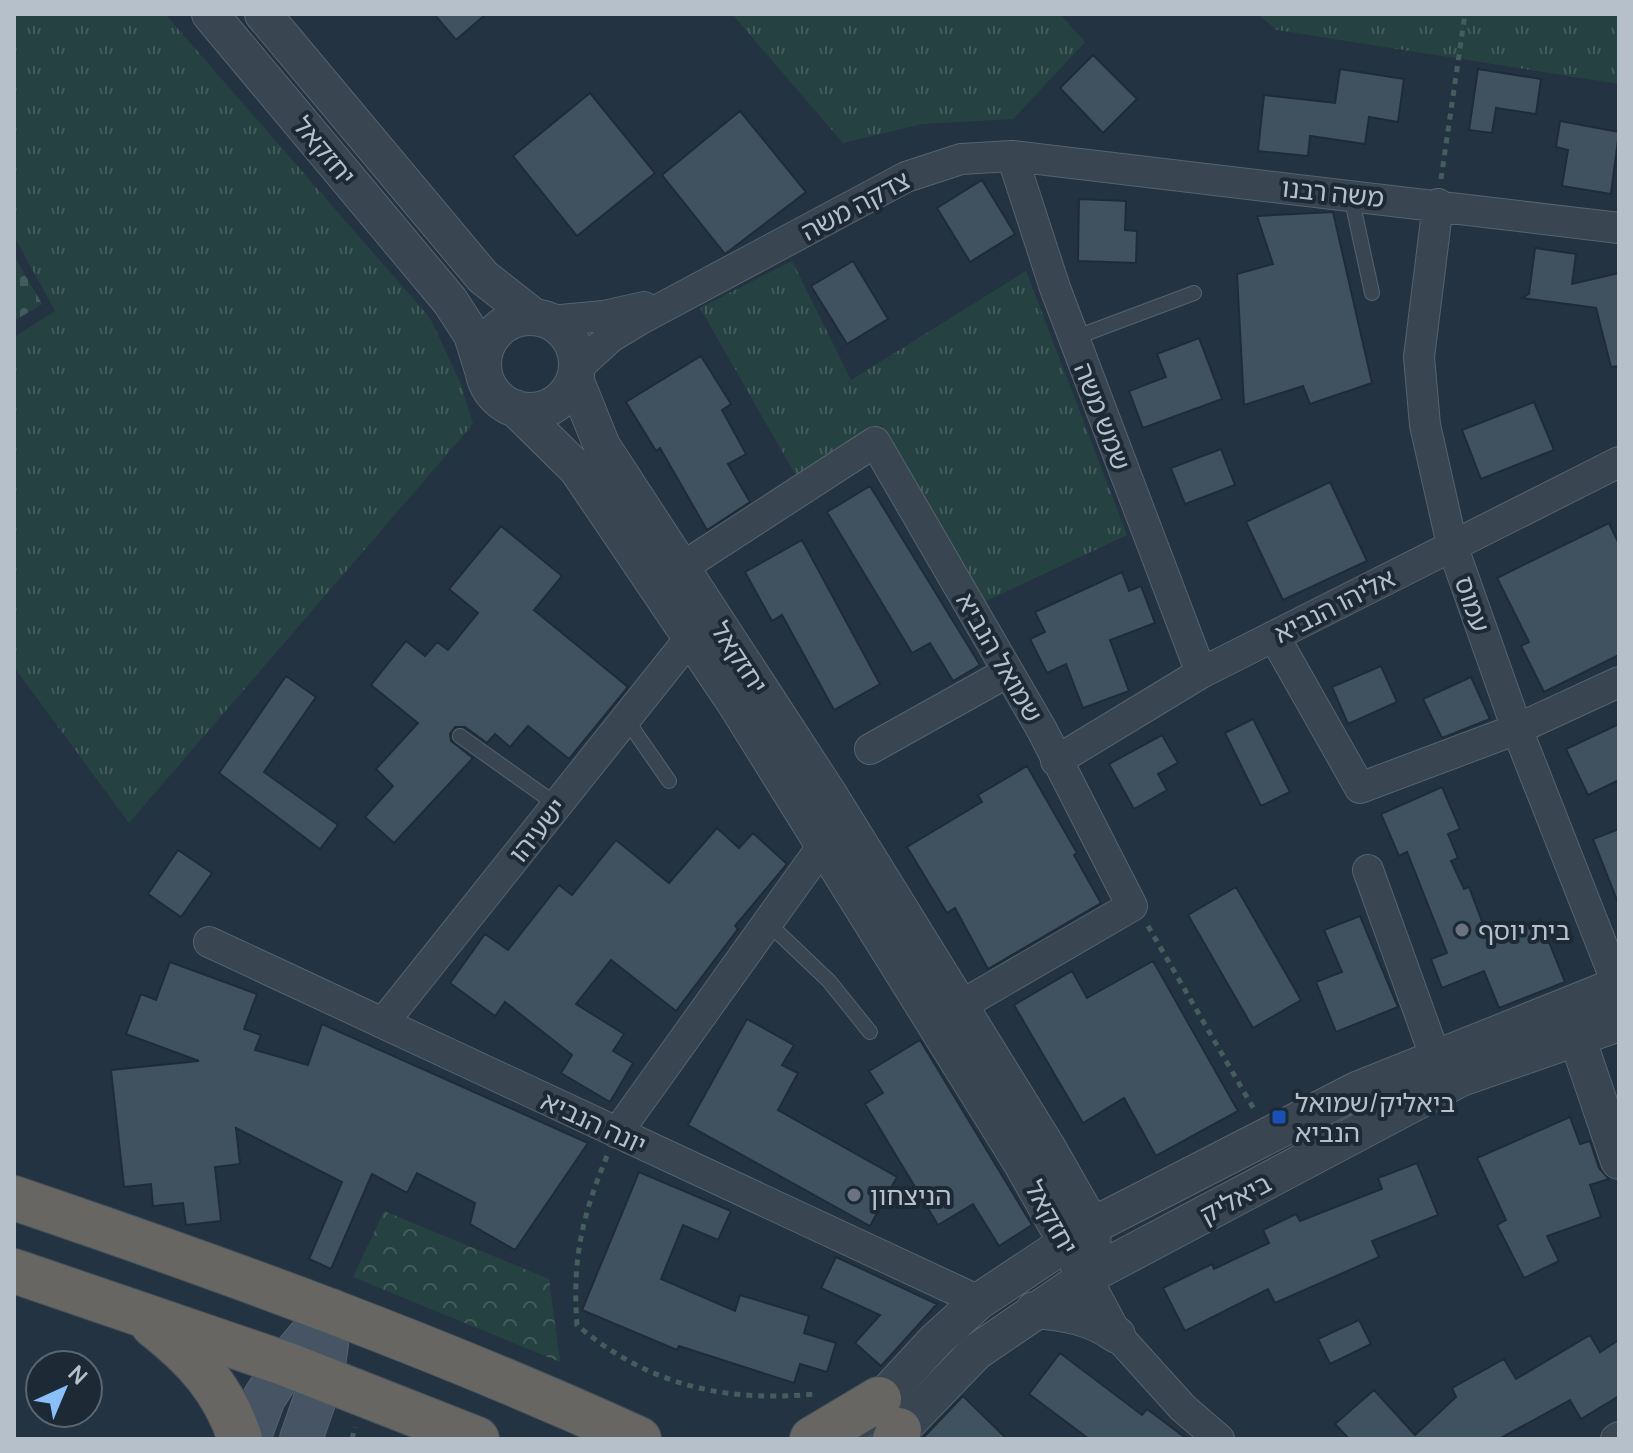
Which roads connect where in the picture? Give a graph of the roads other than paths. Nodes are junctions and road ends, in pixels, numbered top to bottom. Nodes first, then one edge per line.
1 (210, 14) edge
2 (263, 14) edge
3 (1012, 156) junction
4 (1046, 162) joint
5 (1351, 193) junction
6 (1438, 204) junction
7 (1619, 228) edge
8 (1194, 293) dead end
9 (1372, 293) dead end
10 (677, 300) junction
11 (542, 319) junction
12 (1074, 338) junction
13 (483, 370) junction
14 (576, 374) junction
15 (515, 408) junction
16 (1617, 469) edge
17 (1452, 545) junction
18 (681, 568) junction
19 (1274, 636) junction
20 (691, 637) junction
21 (1008, 672) junction
22 (1201, 673) junction
23 (1619, 682) edge
24 (626, 719) junction
25 (1517, 729) junction
26 (460, 736) dead end
27 (870, 749) dead end
28 (1056, 761) junction
29 (669, 781) dead end
30 (557, 805) junction
31 (824, 844) junction
32 (1368, 870) dead end
33 (768, 923) junction
34 (209, 942) dead end
35 (1618, 986) edge
36 (960, 1006) junction
37 (1571, 1022) junction
38 (383, 1023) junction
39 (1619, 1023) edge
40 (870, 1032) dead end
41 (1435, 1056) junction
42 (617, 1133) junction
43 (1619, 1161) edge
44 (14, 1198) edge
45 (1079, 1233) junction
46 (14, 1271) edge
47 (1086, 1277) junction
48 (979, 1301) junction
49 (129, 1308) junction
50 (331, 1310) junction
51 (1034, 1310) junction
52 (1117, 1335) junction
53 (304, 1371) junction
54 (891, 1427) edge
55 (240, 1439) edge
56 (249, 1439) edge
57 (301, 1439) edge
58 (477, 1439) edge
59 (639, 1439) edge
60 (812, 1439) edge
61 (846, 1439) edge
62 (1219, 1439) edge

1 - 13 street, יחזקאל
2 - 11 street, יחזקאל
3 - 4 street, צדקה משה
3 - 10 street, צדקה משה
3 - 12 street, שמש משה
4 - 5 street, משה רבנו
5 - 6 street, משה רבנו
5 - 9 lane
6 - 7 street, משה רבנו
6 - 17 street, עמוס
8 - 12 lane
10 - 11 street, צדקה משה
10 - 14 street, צדקה משה
11 - 13 street
11 - 14 street
12 - 22 street, שמש משה
13 - 15 street
14 - 15 street
14 - 18 street, יחזקאל
15 - 20 street, יחזקאל
16 - 17 street, אליהו הנביא
17 - 19 street, אליהו הנביא
17 - 25 street, עמוס
18 - 21 street, שמואל הנביא
18 - 36 street, יחזקאל
19 - 22 street, אליהו הנביא
19 - 25 street
20 - 24 street, ישעיהו
20 - 31 street, יחזקאל
21 - 27 street
21 - 28 street, שמואל הנביא
22 - 28 street, אליהו הנביא
23 - 25 street
24 - 29 lane
24 - 30 street, ישעיהו
25 - 35 street, עמוס
26 - 30 lane
28 - 36 street, שמואל הנביא
30 - 38 street, ישעיהו
31 - 33 street
31 - 45 street, יחזקאל
32 - 41 street
33 - 40 lane
33 - 42 street
34 - 38 street, יונה הנביא
35 - 37 street, ביאליק
36 - 45 street, יחזקאל
37 - 39 street, ביאליק
37 - 41 street, ביאליק
37 - 43 street
37 - 47 street, ביאליק
38 - 42 street, יונה הנביא
41 - 45 street, ביאליק
42 - 48 street, יונה הנביא
44 - 50 highway
45 - 47 street, יחזקאל
45 - 48 street, ביאליק
46 - 49 highway
47 - 51 street, ביאליק
47 - 52 street
48 - 54 street, ביאליק
49 - 53 highway
49 - 55 highway
50 - 53 main road
50 - 59 highway
51 - 52 street
51 - 54 street, ביאליק
52 - 62 street
53 - 56 main road
53 - 57 main road
53 - 58 highway
54 - 60 highway
54 - 61 street, ביאליק

